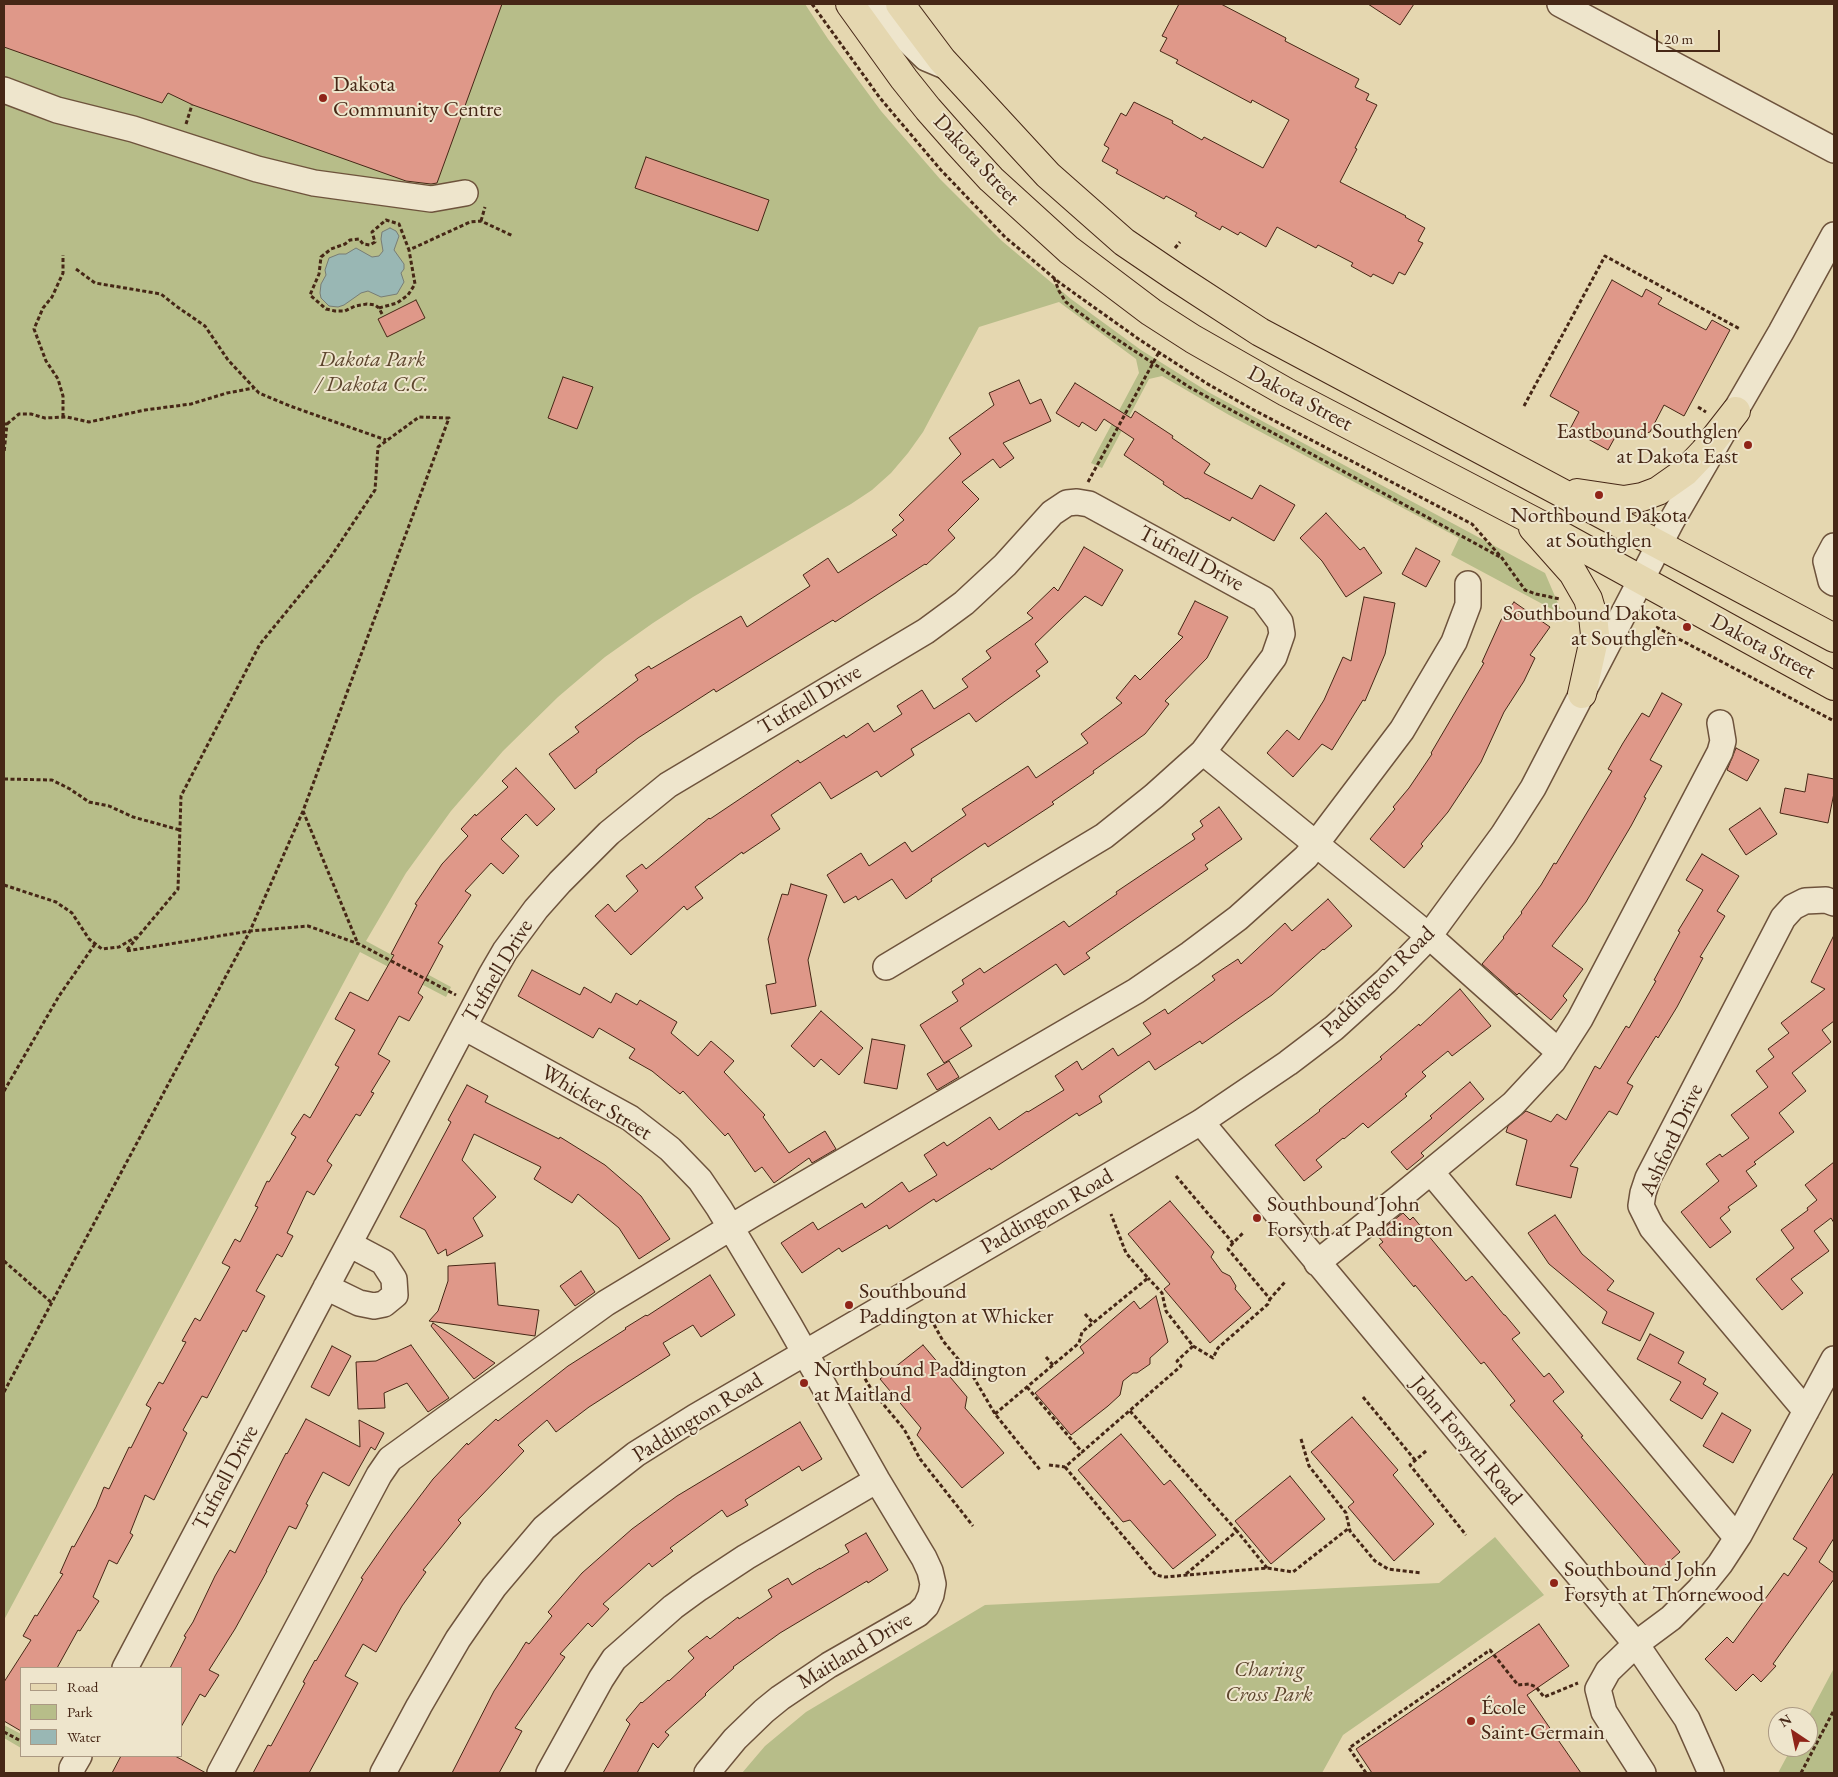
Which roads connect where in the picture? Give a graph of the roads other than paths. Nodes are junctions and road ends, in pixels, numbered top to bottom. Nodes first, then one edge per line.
1 (850, 4) edge
2 (880, 4) edge
3 (900, 4) edge
4 (1560, 4) edge
5 (949, 68) junction
6 (4, 90) edge
7 (1834, 150) edge
8 (476, 196) road end
9 (1834, 235) edge
10 (1736, 411) junction
11 (1555, 490) junction
12 (1520, 514) junction
13 (1660, 545) junction
14 (1834, 546) edge
15 (1641, 580) junction
16 (1834, 582) edge
17 (1468, 584) dead end
18 (1834, 638) edge
19 (1834, 686) edge
20 (1582, 694) junction
21 (1720, 723) dead end
22 (1203, 752) junction
23 (1316, 844) junction
24 (1834, 902) edge
25 (1429, 936) junction
26 (886, 967) dead end
27 (464, 1027) junction
28 (1559, 1052) junction
29 (1201, 1122) junction
30 (1431, 1172) junction
31 (731, 1227) junction
32 (349, 1244) junction
33 (1317, 1263) junction
34 (326, 1287) junction
35 (804, 1353) junction
36 (1834, 1358) edge
37 (1806, 1411) junction
38 (878, 1480) junction
39 (1737, 1538) junction
40 (1636, 1644) junction
41 (126, 1667) edge
42 (78, 1757) edge
43 (72, 1773) edge
44 (220, 1773) edge
45 (383, 1773) edge
46 (549, 1773) edge
47 (707, 1773) edge
48 (1643, 1773) edge
49 (1711, 1773) edge

1 - 12 main road, Dakota Street
2 - 5 street
3 - 5 main road, Dakota Street
4 - 7 street
5 - 11 main road, Dakota Street
6 - 8 street
9 - 10 street, Paddington Road
10 - 11 main road
10 - 13 street, Paddington Road
11 - 13 main road, Dakota Street
12 - 15 main road, Dakota Street
12 - 20 main road
13 - 15 street, Paddington Road
13 - 18 main road, Dakota Street
14 - 16 street
15 - 19 main road, Dakota Street
15 - 20 street, Paddington Road
17 - 23 street
20 - 25 street, Paddington Road
21 - 28 street
22 - 23 street
22 - 26 street, Tufnell Drive
22 - 27 street, Tufnell Drive
23 - 25 street
23 - 31 street
24 - 37 street, Ashford Drive
25 - 28 street
25 - 29 street, Paddington Road
27 - 31 street, Whicker Street
27 - 32 street, Tufnell Drive
28 - 30 street
29 - 33 street, John Forsyth Road
29 - 35 street, Paddington Road
30 - 33 street
30 - 39 street
31 - 35 street, Whicker Street
31 - 44 street
32 - 34 street, Tufnell Drive
32 - 34 street
33 - 40 street, John Forsyth Road
34 - 41 street, Tufnell Drive
35 - 38 street, Maitland Drive
35 - 45 street, Paddington Road
36 - 37 street
37 - 39 street
38 - 46 street
38 - 47 street, Maitland Drive
39 - 40 street
40 - 48 street
40 - 49 street, John Forsyth Road
42 - 43 street

